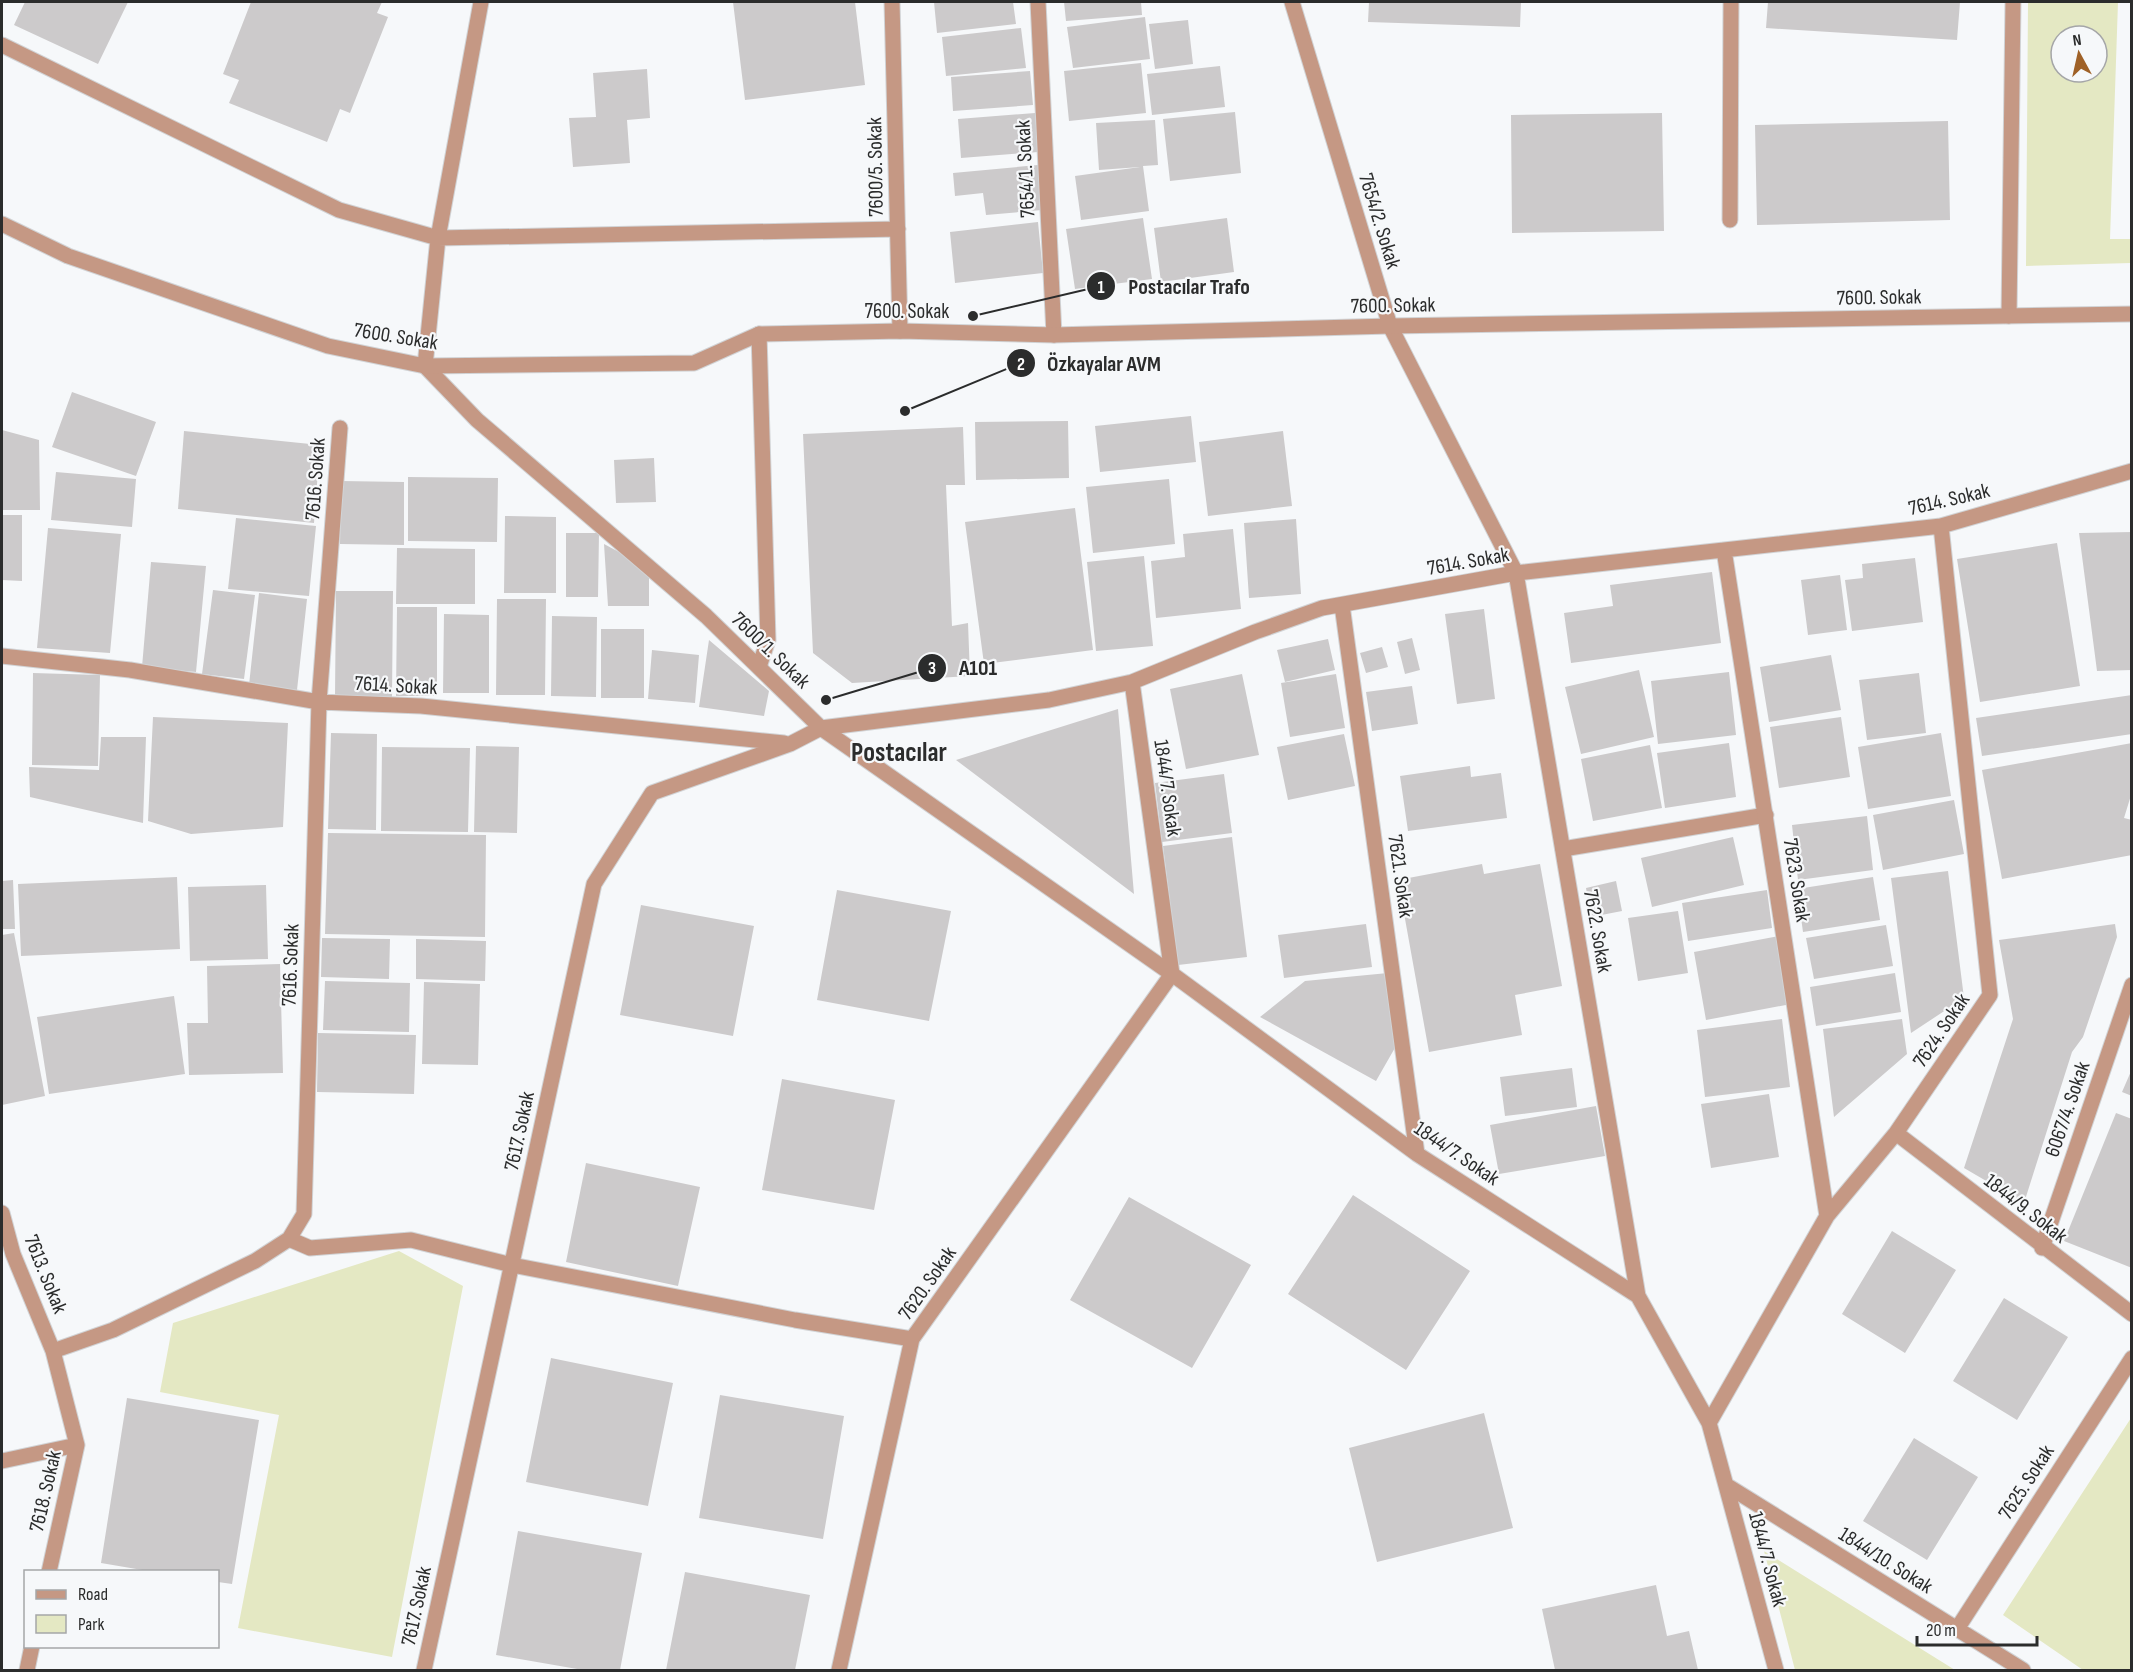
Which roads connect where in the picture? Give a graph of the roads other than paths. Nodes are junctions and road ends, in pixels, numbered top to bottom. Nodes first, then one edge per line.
1 (481, 2) edge
2 (892, 2) edge
3 (1038, 2) edge
4 (1292, 2) edge
5 (1731, 2) edge
6 (2013, 2) edge
7 (2, 45) edge
8 (1730, 220) dead end
9 (2, 224) edge
10 (898, 229) junction
11 (438, 238) junction
12 (2132, 314) edge
13 (2009, 316) junction
14 (1390, 326) junction
15 (900, 331) junction
16 (759, 334) junction
17 (1054, 335) junction
18 (425, 366) junction
19 (340, 429) dead end
20 (2132, 471) edge
21 (1941, 526) junction
22 (1724, 550) junction
23 (1516, 573) junction
24 (1342, 605) junction
25 (2, 656) edge
26 (759, 667) junction
27 (1132, 682) junction
28 (319, 702) junction
29 (821, 728) junction
30 (790, 744) junction
31 (1766, 815) junction
32 (1563, 849) junction
33 (1172, 974) junction
34 (2132, 985) edge
35 (1896, 1133) junction
36 (1417, 1154) junction
37 (2, 1213) edge
38 (1827, 1216) junction
39 (289, 1239) junction
40 (2042, 1248) junction
41 (512, 1265) junction
42 (1638, 1296) junction
43 (2132, 1314) edge
44 (912, 1340) junction
45 (53, 1351) junction
46 (2132, 1358) edge
47 (1709, 1423) junction
48 (77, 1445) junction
49 (2, 1461) edge
50 (1726, 1485) junction
51 (49, 1570) edge
52 (1957, 1629) junction
53 (32, 1648) edge
54 (27, 1671) edge
55 (424, 1671) edge
56 (839, 1671) edge
57 (1776, 1671) edge
58 (2023, 1671) edge

1 - 11 street
2 - 10 street, 7600/5. Sokak
3 - 17 street, 7654/1. Sokak
4 - 14 street, 7654/2. Sokak
5 - 8 street
6 - 13 street
7 - 11 street
9 - 18 street, 7600. Sokak
10 - 11 street
10 - 15 street, 7600/5. Sokak
11 - 18 street
12 - 13 street, 7600. Sokak
13 - 14 street, 7600. Sokak
14 - 17 street, 7600. Sokak
14 - 23 street, 7654/2. Sokak
15 - 16 street, 7600. Sokak
15 - 17 street, 7600. Sokak
16 - 18 street, 7600. Sokak
16 - 26 street
18 - 26 street, 7600/1. Sokak
19 - 28 street, 7616. Sokak
20 - 21 street, 7614. Sokak
21 - 22 street, 7614. Sokak
21 - 35 street, 7624. Sokak
22 - 23 street, 7614. Sokak
22 - 31 street, 7623. Sokak
23 - 24 street, 7614. Sokak
23 - 32 street, 7622. Sokak
24 - 27 street, 7614. Sokak
24 - 36 street, 7621. Sokak
25 - 28 street, 7614. Sokak
26 - 29 street, 7600/1. Sokak
27 - 29 street, 7614. Sokak
27 - 33 street, 1844/7. Sokak
28 - 30 street, 7614. Sokak
28 - 39 street, 7616. Sokak
29 - 30 street, 7617. Sokak
29 - 33 street, 7600/1. Sokak
30 - 41 street, 7617. Sokak
31 - 32 street
31 - 38 street, 7623. Sokak
32 - 42 street, 7622. Sokak
33 - 36 street, 1844/7. Sokak
33 - 44 street, 7620. Sokak
34 - 40 street, 6067/4. Sokak
35 - 38 street, 7624. Sokak
35 - 40 street, 1844/9. Sokak
36 - 42 street, 1844/7. Sokak
37 - 45 street, 7613. Sokak
38 - 47 street, 7624. Sokak
39 - 41 street
39 - 45 street, 7616. Sokak
40 - 43 street, 1844/9. Sokak
41 - 44 street
41 - 55 street, 7617. Sokak
42 - 47 street, 1844/7. Sokak
44 - 56 street, 7620. Sokak
45 - 48 street, 7618. Sokak
46 - 52 street, 7625. Sokak
47 - 50 street, 1844/7. Sokak
48 - 49 street
48 - 51 street, 7618. Sokak
50 - 52 street, 1844/10. Sokak
50 - 57 street, 1844/7. Sokak
52 - 58 street, 1844/10. Sokak
53 - 54 street

